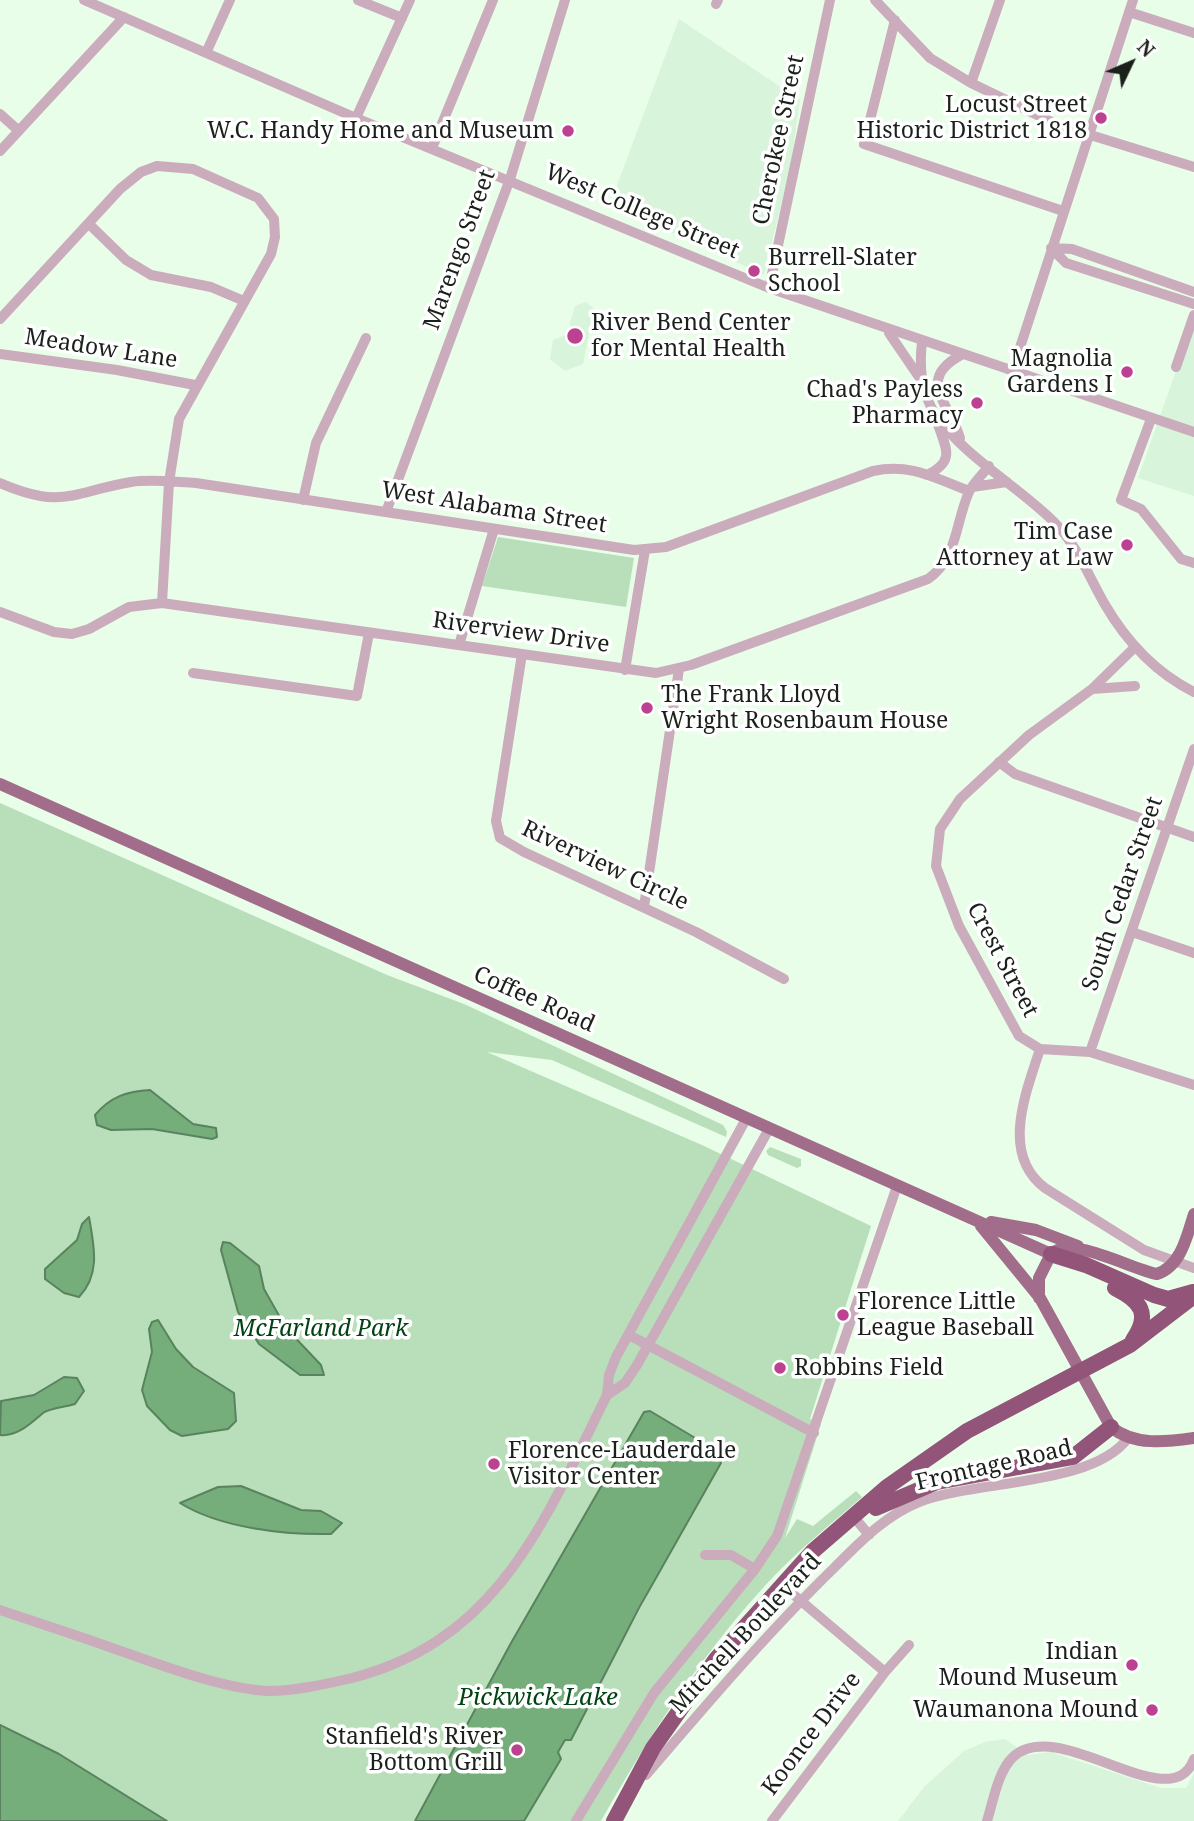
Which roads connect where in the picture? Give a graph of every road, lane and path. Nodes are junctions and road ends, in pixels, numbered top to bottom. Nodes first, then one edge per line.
1 (84, 0) edge
2 (230, 0) edge
3 (358, 0) edge
4 (410, 0) edge
5 (493, 0) edge
6 (565, 0) edge
7 (830, 0) edge
8 (875, 0) edge
9 (1000, 0) edge
10 (1133, 0) edge
11 (106, 4) edge
12 (1129, 12) junction
13 (124, 17) junction
14 (402, 18) junction
15 (895, 20) junction
16 (1194, 33) edge
17 (206, 53) junction
18 (971, 83) junction
19 (0, 114) edge
20 (356, 118) junction
21 (19, 131) junction
22 (1089, 137) junction
23 (432, 148) junction
24 (0, 151) edge
25 (1194, 167) edge
26 (510, 179) junction
27 (1063, 211) junction
28 (89, 224) junction
29 (1051, 248) junction
30 (769, 288) junction
31 (1194, 291) edge
32 (244, 301) junction
33 (1194, 304) edge
34 (1194, 316) edge
35 (0, 319) edge
36 (887, 330) junction
37 (366, 338) dead end
38 (922, 342) junction
39 (0, 354) edge
40 (961, 355) junction
41 (1176, 368) dead end
42 (1012, 372) junction
43 (923, 383) junction
44 (195, 386) junction
45 (936, 414) junction
46 (1151, 419) junction
47 (1194, 432) edge
48 (961, 441) junction
49 (989, 466) junction
50 (927, 475) junction
51 (169, 482) junction
52 (1007, 482) junction
53 (0, 483) edge
54 (971, 489) junction
55 (303, 500) junction
56 (386, 512) junction
57 (494, 529) junction
58 (645, 550) junction
59 (1194, 563) edge
60 (162, 603) junction
61 (0, 612) edge
62 (369, 634) junction
63 (459, 645) junction
64 (1134, 648) junction
65 (522, 654) junction
66 (679, 669) junction
67 (625, 670) junction
68 (193, 673) dead end
69 (1135, 686) dead end
70 (1092, 689) junction
71 (1194, 692) edge
72 (1194, 749) edge
73 (999, 762) junction
74 (0, 784) edge
75 (1168, 828) junction
76 (1194, 836) edge
77 (645, 907) junction
78 (1132, 932) junction
79 (1194, 953) edge
80 (783, 979) dead end
81 (1040, 1049) junction
82 (1090, 1052) junction
83 (1194, 1084) edge
84 (746, 1119) junction
85 (768, 1129) junction
86 (897, 1186) junction
87 (1194, 1214) edge
88 (974, 1218) junction
89 (1086, 1250) junction
90 (1051, 1254) junction
91 (1176, 1261) junction
92 (1194, 1268) edge
93 (1194, 1294) edge
94 (1040, 1298) junction
95 (1194, 1308) edge
96 (629, 1335) junction
97 (1130, 1345) junction
98 (649, 1346) junction
99 (1100, 1364) junction
100 (1062, 1384) junction
101 (607, 1395) junction
102 (1111, 1427) junction
103 (814, 1433) junction
104 (1128, 1438) junction
105 (1194, 1438) edge
106 (876, 1508) junction
107 (864, 1529) junction
108 (705, 1555) dead end
109 (755, 1569) junction
110 (788, 1590) junction
111 (800, 1601) junction
112 (0, 1610) edge
113 (909, 1645) dead end
114 (884, 1672) junction
115 (1194, 1759) edge
116 (646, 1775) junction
117 (576, 1821) edge
118 (614, 1821) edge
119 (622, 1821) edge
120 (772, 1821) edge
121 (986, 1821) edge

1 - 11 street, West College Street
2 - 17 street
3 - 14 street
4 - 14 street
5 - 23 street
6 - 26 street, Marengo Street
7 - 30 street, Cherokee Street
8 - 15 street
9 - 18 street
10 - 12 street
11 - 13 street, West College Street
12 - 16 street
12 - 22 street
13 - 17 street, West College Street
13 - 21 street
14 - 20 street
15 - 18 street
15 - 27 street
17 - 20 street, West College Street
18 - 22 street
19 - 21 street
20 - 23 street, West College Street
21 - 24 street
22 - 25 street
22 - 27 street
23 - 26 street, West College Street
26 - 30 street, West College Street
26 - 56 street, Marengo Street
27 - 29 street
28 - 32 street
28 - 32 street
28 - 35 street
29 - 31 street
29 - 33 street
29 - 42 street
30 - 36 street, West College Street
32 - 44 street
34 - 41 street
36 - 38 street, West College Street
36 - 43 street
37 - 55 street
38 - 40 street, West College Street
38 - 43 street
39 - 44 street, Meadow Lane
40 - 42 street, West College Street
40 - 48 street
42 - 46 street, West College Street
43 - 45 street
44 - 51 street
45 - 48 street
45 - 50 street
46 - 47 street, West College Street
46 - 59 street
48 - 49 street
49 - 52 street
49 - 54 street, Riverview Drive
50 - 54 street, West Alabama Street
50 - 58 street, West Alabama Street
51 - 53 street, West Alabama Street
51 - 55 street, West Alabama Street
51 - 60 street
52 - 54 street
52 - 64 street
54 - 66 street, Riverview Drive
55 - 56 street, West Alabama Street
56 - 57 street, West Alabama Street
57 - 58 street, West Alabama Street
57 - 63 street
58 - 67 street
60 - 61 street, Riverview Drive
60 - 62 street, Riverview Drive
62 - 63 street, Riverview Drive
62 - 68 street
63 - 65 street, Riverview Drive
64 - 70 street, Crest Street
64 - 71 street
65 - 67 street, Riverview Drive
65 - 77 street, Riverview Circle
66 - 67 street, Riverview Drive
66 - 77 street
69 - 70 street
70 - 73 street, Crest Street
72 - 75 street, South Cedar Street
73 - 75 street
73 - 81 street, Crest Street
74 - 84 main road, Coffee Road
75 - 76 street
75 - 78 street, South Cedar Street
77 - 80 street, Riverview Circle
78 - 79 street
78 - 82 street, South Cedar Street
81 - 82 street
81 - 91 street, Crest Street
82 - 83 street
84 - 85 main road, Coffee Road
84 - 96 street
85 - 86 main road, Coffee Road
85 - 98 street
86 - 88 main road, Coffee Road
86 - 103 street
87 - 91 main road
88 - 89 main road
88 - 90 main road, Coffee Road
88 - 94 main road
89 - 90 main road
89 - 91 main road
90 - 93 highway
90 - 94 main road
90 - 97 highway
91 - 92 street, Crest Street
93 - 97 highway
94 - 102 main road
95 - 99 highway
96 - 98 street
96 - 101 street
97 - 99 highway
98 - 101 street
98 - 103 street
99 - 100 highway
100 - 106 highway
100 - 118 highway
101 - 112 street
102 - 104 main road
102 - 106 highway
103 - 109 street
104 - 105 main road
104 - 107 street, Frontage Road
106 - 107 highway
107 - 110 highway
107 - 111 street, Mitchell Boulevard
108 - 109 street
109 - 117 street
110 - 111 street
110 - 116 highway
111 - 114 street
111 - 116 street, Mitchell Boulevard
113 - 114 street, Koonce Drive
114 - 120 street, Koonce Drive
115 - 121 street
116 - 119 highway

